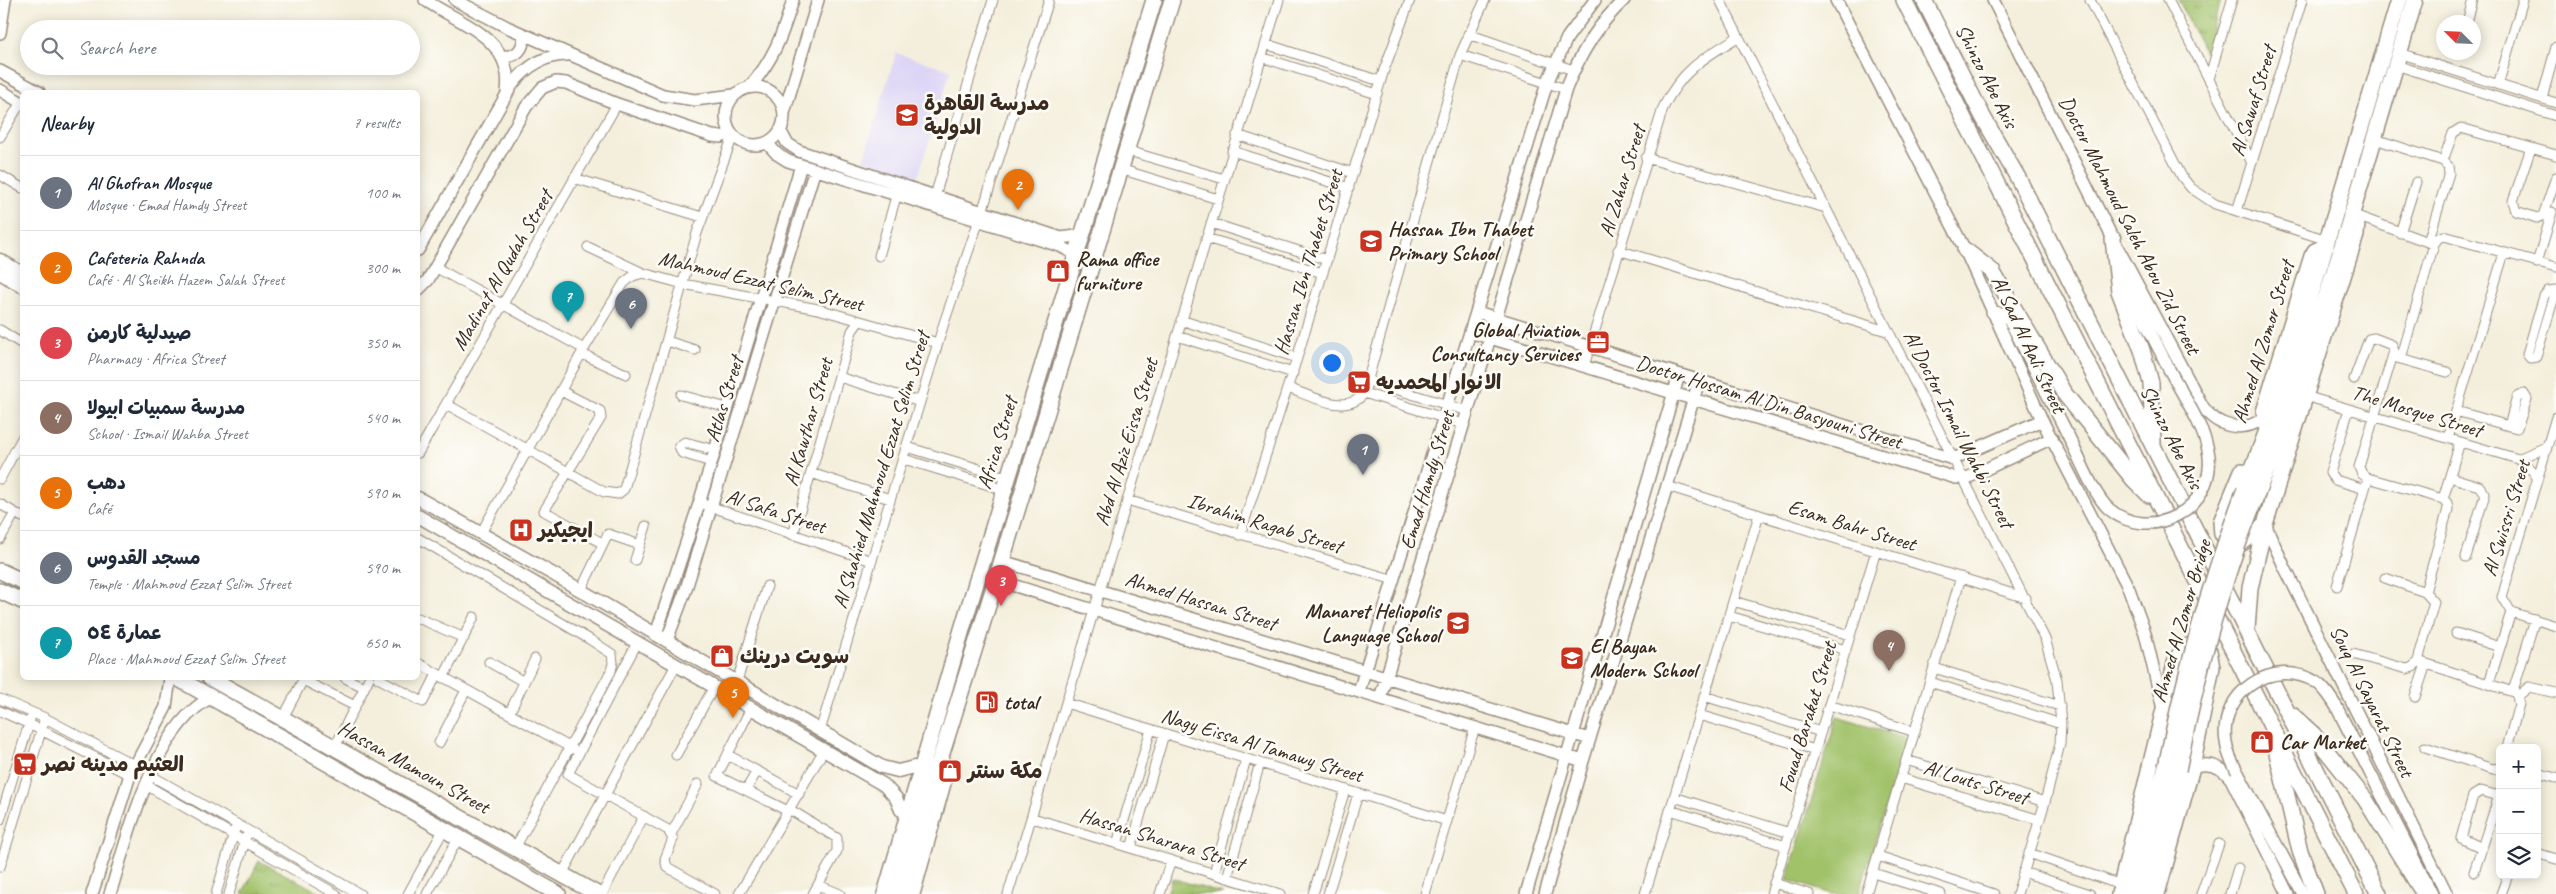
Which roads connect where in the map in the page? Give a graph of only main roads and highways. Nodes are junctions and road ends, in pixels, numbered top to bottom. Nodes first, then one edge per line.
1 (1154, 0) edge
2 (1172, 0) edge
3 (1904, 0) edge
4 (1924, 0) edge
5 (2399, 0) edge
6 (2415, 0) edge
7 (2351, 214) junction
8 (2116, 243) road end
9 (2327, 243) junction
10 (1966, 250) road end
11 (0, 260) edge
12 (20, 272) edge
13 (0, 273) edge
14 (20, 285) edge
15 (2153, 445) junction
16 (2251, 492) junction
17 (420, 499) edge
18 (2157, 502) junction
19 (420, 517) edge
20 (2265, 524) junction
21 (506, 548) junction
22 (525, 558) junction
23 (497, 563) junction
24 (0, 571) edge
25 (517, 574) junction
26 (20, 580) edge
27 (0, 591) edge
28 (20, 600) edge
29 (2248, 632) junction
30 (181, 680) edge
31 (216, 680) edge
32 (941, 706) junction
33 (2288, 713) junction
34 (952, 720) junction
35 (2270, 726) junction
36 (914, 767) junction
37 (2178, 768) junction
38 (892, 770) junction
39 (884, 785) junction
40 (900, 810) junction
41 (2123, 891) edge
42 (558, 894) edge
43 (597, 894) edge
44 (874, 894) edge
45 (885, 894) edge
46 (898, 894) edge
47 (912, 894) edge
48 (2143, 894) edge
49 (2157, 894) edge
50 (2316, 894) edge
51 (2356, 894) edge
52 (2379, 894) edge
53 (2424, 894) edge

1 - 32 main road, Africa Street
2 - 34 main road, Africa Street
3 - 18 main road, Shinzo Abe Axis
4 - 15 main road, Shinzo Abe Axis
5 - 9 main road, Ahmed Al Zomor Street
6 - 7 main road
7 - 16 main road
7 - 20 main road
8 - 15 main road
9 - 16 main road
9 - 20 main road, Ahmed Al Zomor Street
10 - 18 main road
11 - 12 main road
13 - 14 main road
15 - 29 main road, Shinzo Abe Axis
16 - 37 main road, Ahmed Al Zomor Bridge, bridge
17 - 21 main road
18 - 35 main road, Shinzo Abe Axis
19 - 23 main road
20 - 29 main road
21 - 22 main road
21 - 23 main road
22 - 25 main road
22 - 38 main road
23 - 25 main road
24 - 26 main road
25 - 39 main road
27 - 28 main road
29 - 33 main road, Shinzo Abe Axis
30 - 42 main road, Hassan Mamoun Street
31 - 43 main road, Hassan Mamoun Street
32 - 36 main road, Africa Street
32 - 45 main road
33 - 52 main road, Shinzo Abe Axis
33 - 53 main road
34 - 46 main road
34 - 47 main road, Africa Street
35 - 50 main road
35 - 51 main road, Shinzo Abe Axis
36 - 38 main road
36 - 40 main road, Africa Street
37 - 41 main road
37 - 41 main road
37 - 48 main road
37 - 49 main road
38 - 39 main road
39 - 40 main road
40 - 44 main road, Africa Street

